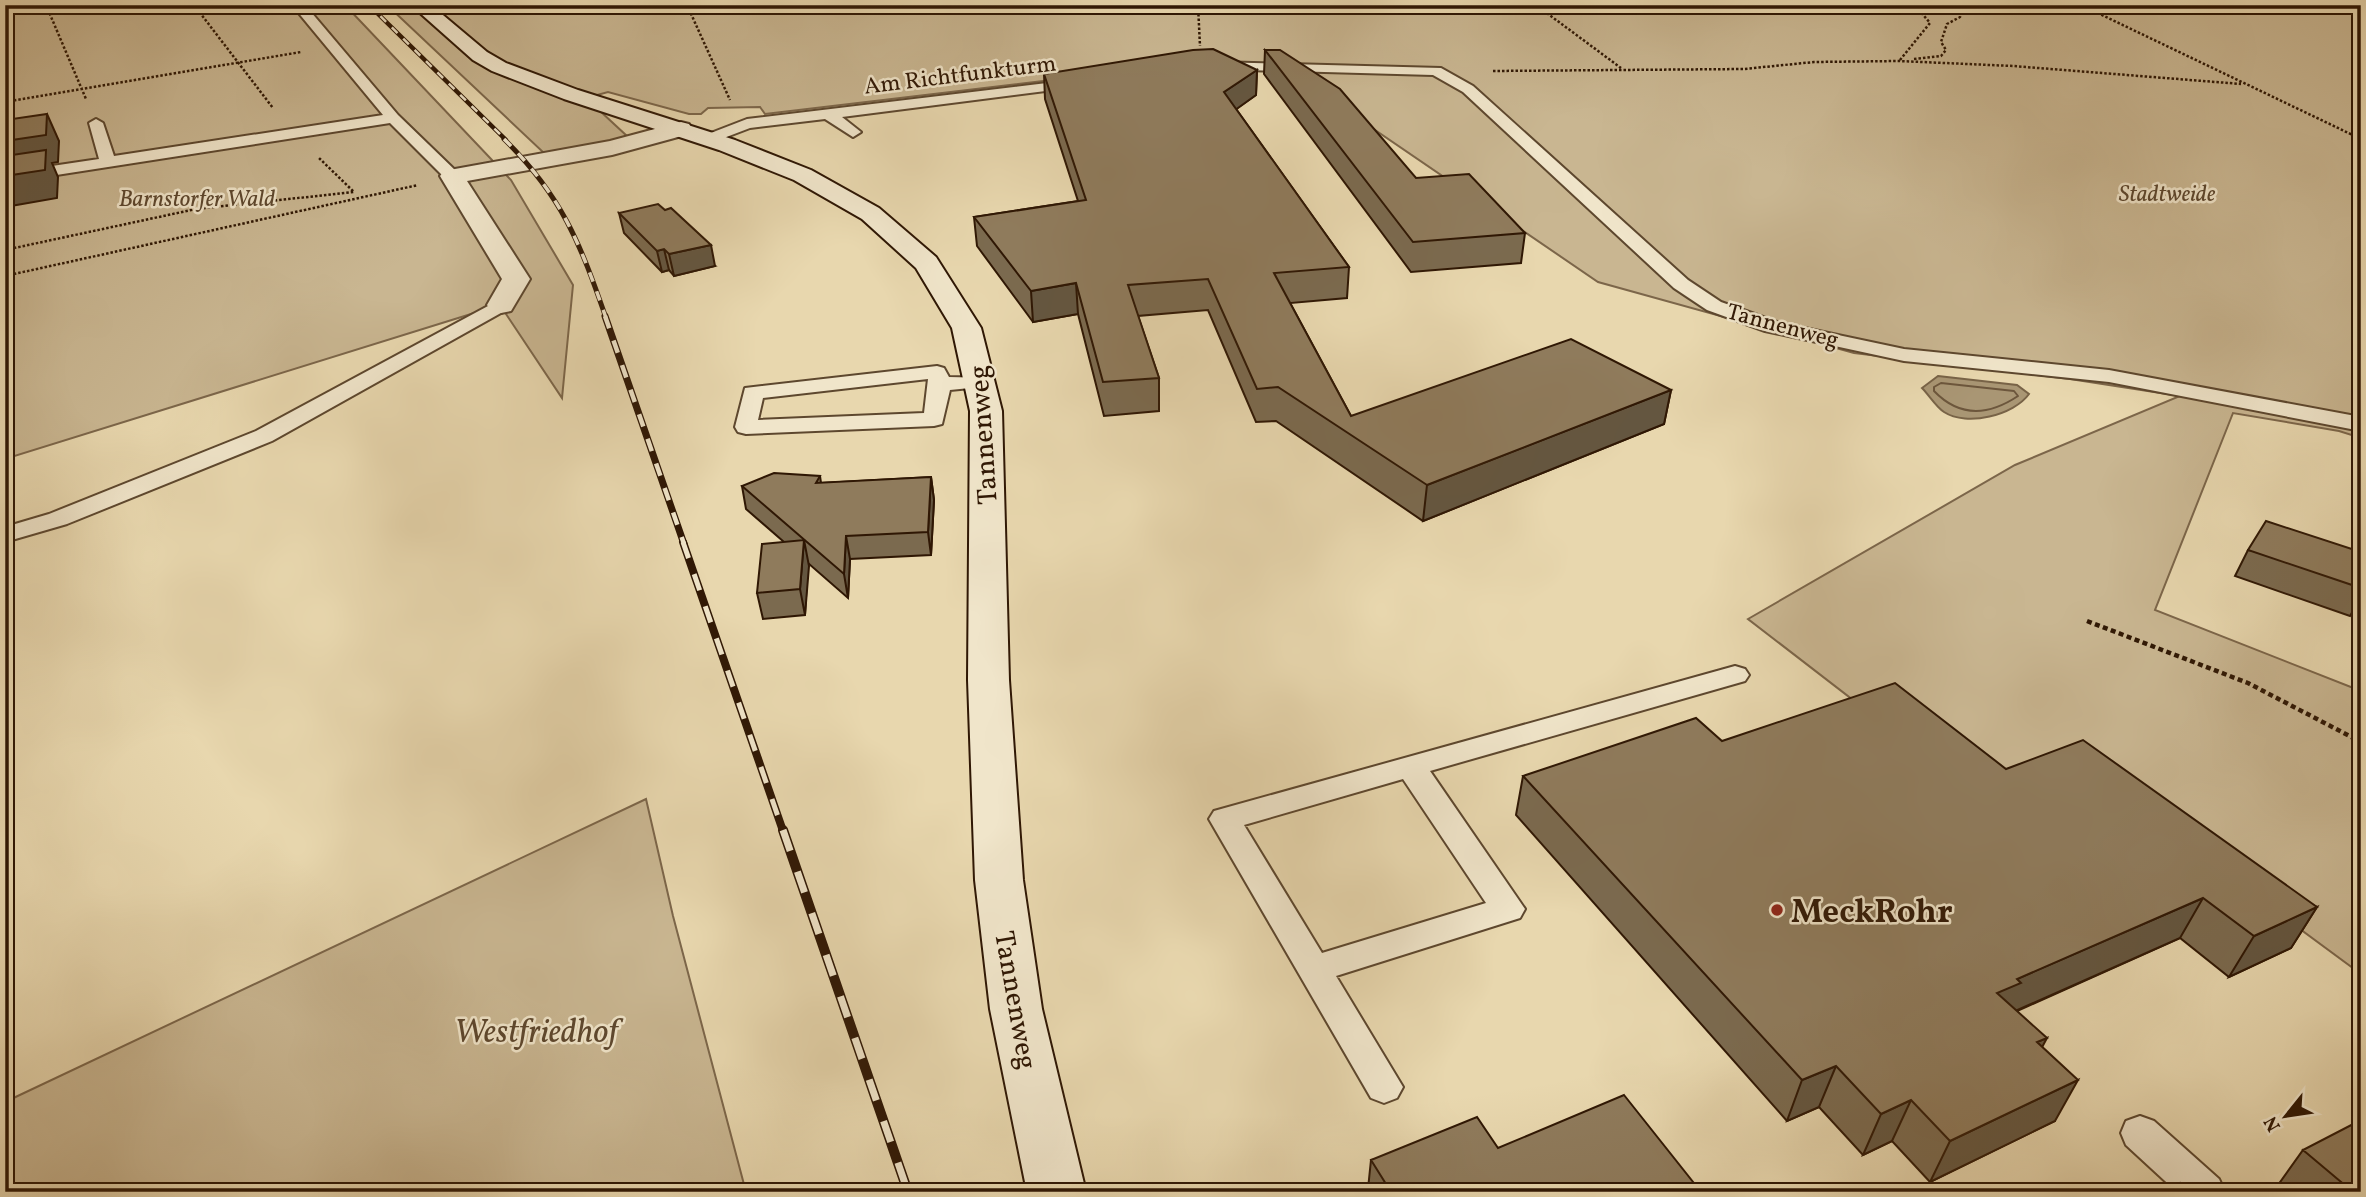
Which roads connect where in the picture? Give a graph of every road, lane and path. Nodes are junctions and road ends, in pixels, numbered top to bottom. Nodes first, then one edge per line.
1 (46, 5) edge
2 (194, 5) edge
3 (298, 5) edge
4 (420, 5) edge
5 (687, 5) edge
6 (1198, 5) edge
7 (1536, 5) edge
8 (1915, 5) edge
9 (1962, 5) edge
10 (2081, 5) edge
11 (332, 47) junction
12 (1899, 61) junction
13 (236, 62) junction
14 (1201, 66) joint
15 (1621, 69) junction
16 (1436, 71) junction
17 (1096, 81) edge
18 (2241, 84) junction
19 (82, 89) junction
20 (5, 102) edge
21 (827, 113) junction
22 (393, 118) junction
23 (96, 123) joint
24 (747, 124) junction
25 (853, 132) dead end
26 (295, 134) junction
27 (694, 134) junction
28 (2361, 139) edge
29 (108, 162) junction
30 (452, 176) junction
31 (5, 178) edge
32 (354, 192) junction
33 (361, 198) junction
34 (5, 250) edge
35 (5, 276) edge
36 (501, 305) joint
37 (983, 382) junction
38 (940, 384) junction
39 (2361, 424) edge
40 (5, 535) edge
41 (2087, 621) dead end
42 (1734, 675) dead end
43 (2361, 742) edge
44 (1411, 767) junction
45 (1314, 969) junction
46 (1384, 1087) dead end
47 (2140, 1133) dead end
48 (1057, 1192) edge
49 (2205, 1192) edge

1 - 19 path
2 - 13 path
3 - 11 lane
4 - 27 street, Tannenweg
5 - 24 path
6 - 14 path
7 - 15 path
8 - 12 path
9 - 12 path
10 - 18 path
11 - 13 path
11 - 22 lane
12 - 15 path
12 - 18 path
13 - 19 path
13 - 26 path
14 - 16 lane, Tannenweg
15 - 16 path
16 - 39 lane, Tannenweg
17 - 21 lane, Am Richtfunkturm
18 - 28 path
19 - 20 path
19 - 23 path
21 - 24 lane, Am Richtfunkturm
21 - 25 lane
22 - 26 lane
22 - 30 lane
23 - 29 lane
24 - 27 lane, Am Richtfunkturm
26 - 29 lane
26 - 32 path
27 - 30 street
27 - 37 street, Tannenweg
29 - 31 lane
30 - 33 path
30 - 36 street
32 - 33 path
32 - 34 path
33 - 35 path
36 - 40 lane
37 - 38 lane
37 - 48 street, Tannenweg
38 - 38 lane
41 - 43 path
42 - 44 lane
44 - 45 lane
44 - 45 lane
45 - 46 lane
47 - 49 lane

